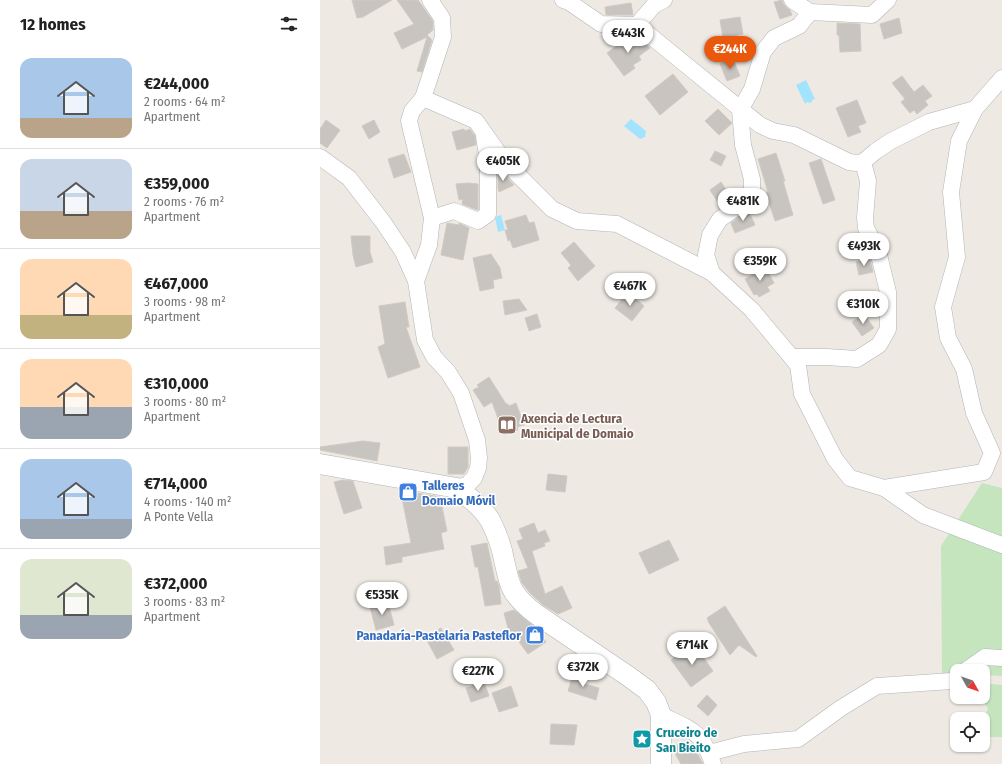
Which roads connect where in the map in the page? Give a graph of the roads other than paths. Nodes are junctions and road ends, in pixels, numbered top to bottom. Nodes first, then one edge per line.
1 (430, 0) edge
2 (563, 0) edge
3 (664, 0) edge
4 (792, 0) edge
5 (888, 0) edge
6 (810, 12) junction
7 (637, 25) junction
8 (1002, 78) edge
9 (423, 98) junction
10 (975, 109) junction
11 (740, 110) junction
12 (483, 132) junction
13 (320, 157) edge
14 (863, 162) junction
15 (432, 218) junction
16 (712, 273) junction
17 (416, 281) junction
18 (792, 357) junction
19 (320, 464) edge
20 (457, 488) junction
21 (884, 488) junction
22 (1002, 545) edge
23 (1002, 658) edge
24 (975, 664) edge
25 (950, 681) edge
26 (661, 715) junction
27 (711, 758) edge
28 (661, 764) edge

1 - 9 street
2 - 7 street
3 - 7 street
4 - 6 street
5 - 6 street
6 - 11 street
7 - 11 street
8 - 10 street
9 - 12 street
9 - 15 street
10 - 14 street
10 - 21 street
11 - 14 street
11 - 16 street
12 - 15 street
12 - 16 street
13 - 17 street
14 - 18 street
15 - 17 street
16 - 18 street
17 - 20 street
18 - 21 street
19 - 20 street
20 - 26 street
21 - 22 street
23 - 24 street
25 - 27 street
26 - 27 street
26 - 28 street

